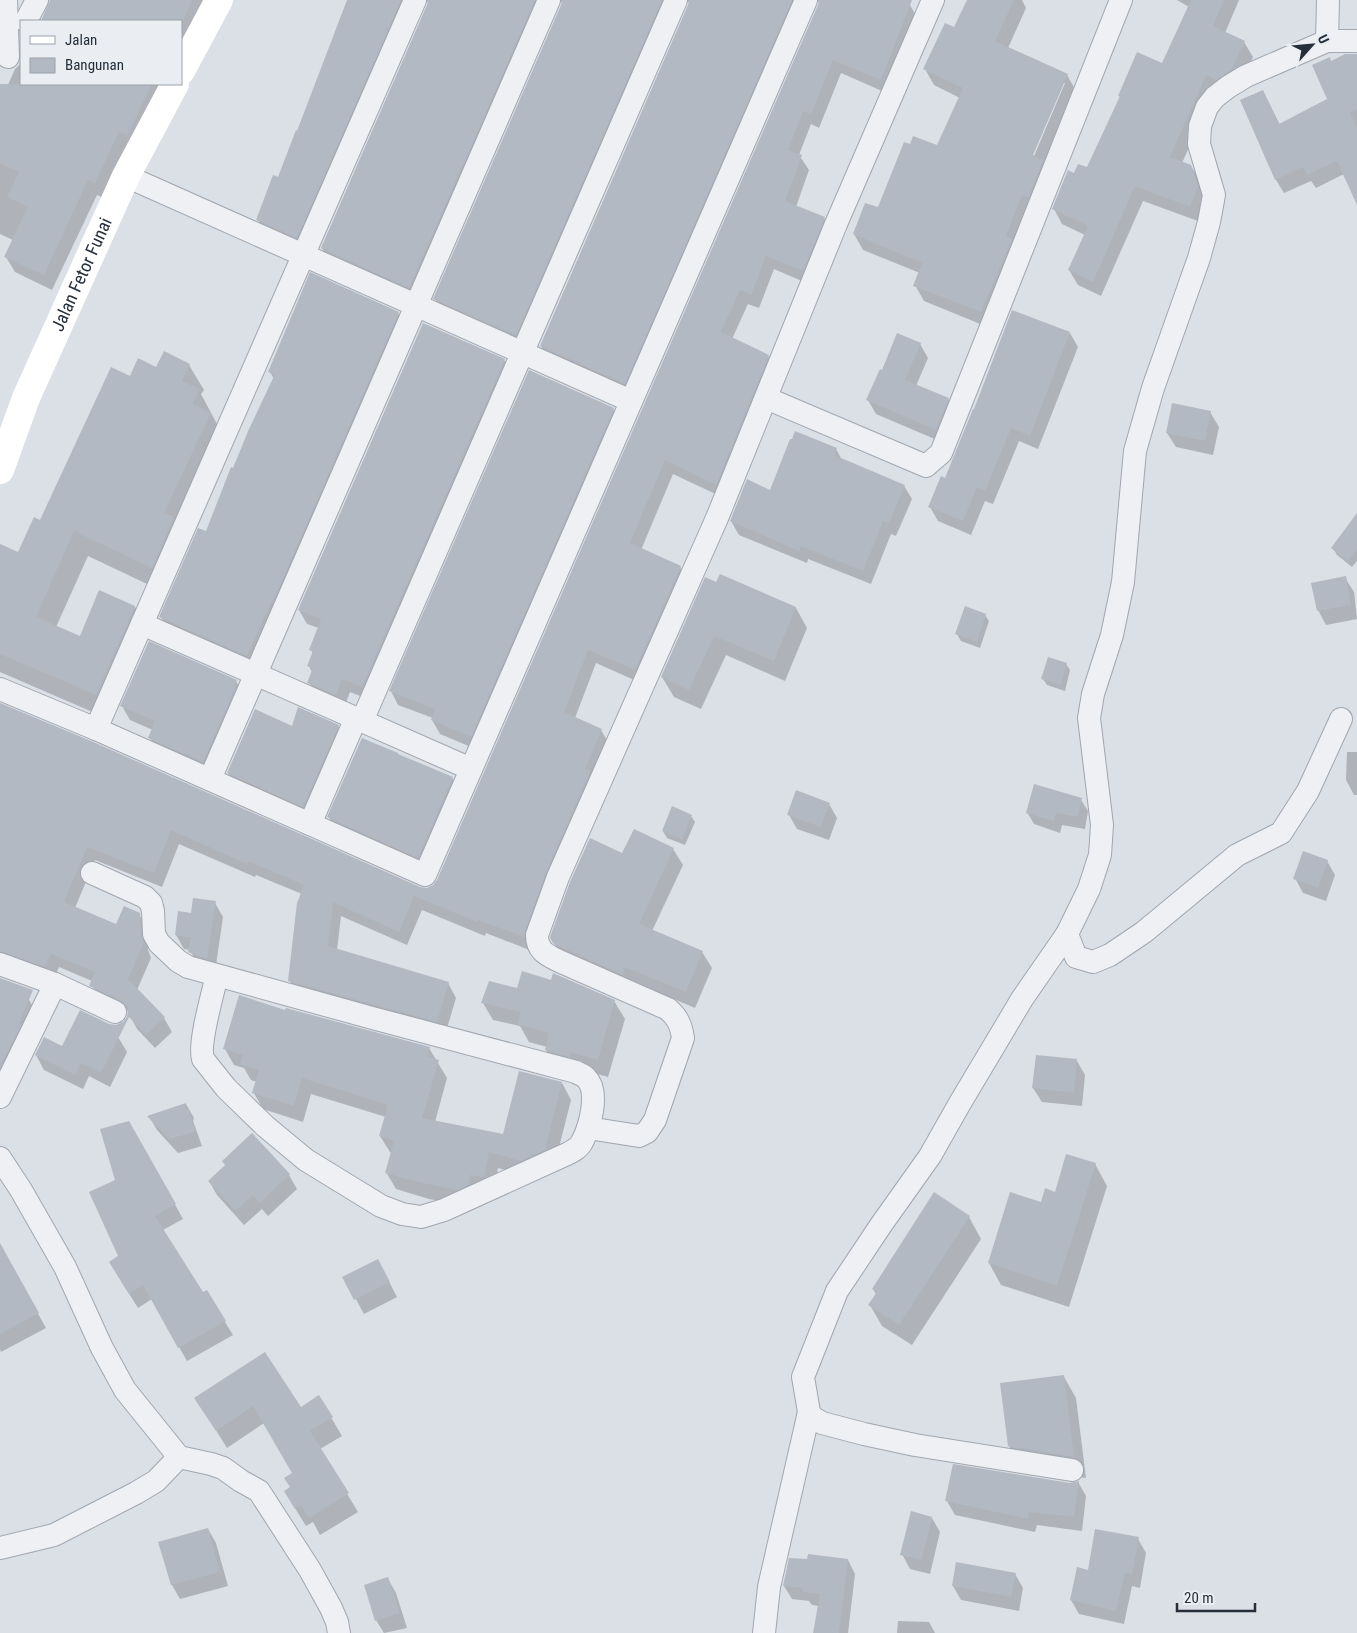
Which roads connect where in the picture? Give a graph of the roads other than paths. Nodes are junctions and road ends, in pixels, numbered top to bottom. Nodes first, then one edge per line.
1 (6, 0) edge
2 (37, 0) edge
3 (219, 0) edge
4 (415, 0) edge
5 (549, 0) edge
6 (676, 0) edge
7 (806, 0) edge
8 (932, 0) edge
9 (1121, 0) edge
10 (1328, 0) edge
11 (27, 20) edge
12 (20, 33) edge
13 (1327, 41) junction
14 (1357, 41) edge
15 (4, 65) edge
16 (182, 69) edge
17 (174, 85) edge
18 (126, 176) junction
19 (303, 255) junction
20 (416, 305) junction
21 (522, 353) junction
22 (766, 398) junction
23 (631, 401) junction
24 (0, 470) edge
25 (142, 624) junction
26 (256, 674) junction
27 (0, 689) edge
28 (1341, 719) dead end
29 (359, 720) junction
30 (96, 729) junction
31 (471, 769) junction
32 (210, 780) junction
33 (310, 824) junction
34 (92, 873) dead end
35 (1067, 934) junction
36 (0, 964) edge
37 (217, 975) junction
38 (55, 984) junction
39 (114, 1012) dead end
40 (0, 1097) edge
41 (588, 1128) junction
42 (0, 1158) edge
43 (809, 1412) junction
44 (179, 1457) junction
45 (1072, 1470) dead end
46 (0, 1548) edge
47 (339, 1633) edge
48 (764, 1633) edge

1 - 15 street
2 - 11 street
3 - 16 street
4 - 19 street
5 - 20 street
6 - 21 street
7 - 23 street
8 - 22 street
9 - 22 street
10 - 13 street
12 - 15 street
13 - 14 street
13 - 35 street
17 - 18 street, Jalan Fetor Funai
18 - 19 street
18 - 24 street, Jalan Fetor Funai
19 - 20 street
19 - 25 street
20 - 21 street
20 - 26 street
21 - 23 street
21 - 29 street
22 - 41 street
23 - 31 street
25 - 26 street
25 - 30 street
26 - 29 street
26 - 32 street
27 - 30 street
28 - 35 street
29 - 31 street
29 - 33 street
30 - 32 street
31 - 33 street
32 - 33 street
34 - 37 street
35 - 43 street
36 - 38 street
37 - 41 street
37 - 41 street
38 - 39 street
38 - 40 street
42 - 44 street
43 - 45 street
43 - 48 street
44 - 46 street
44 - 47 street

